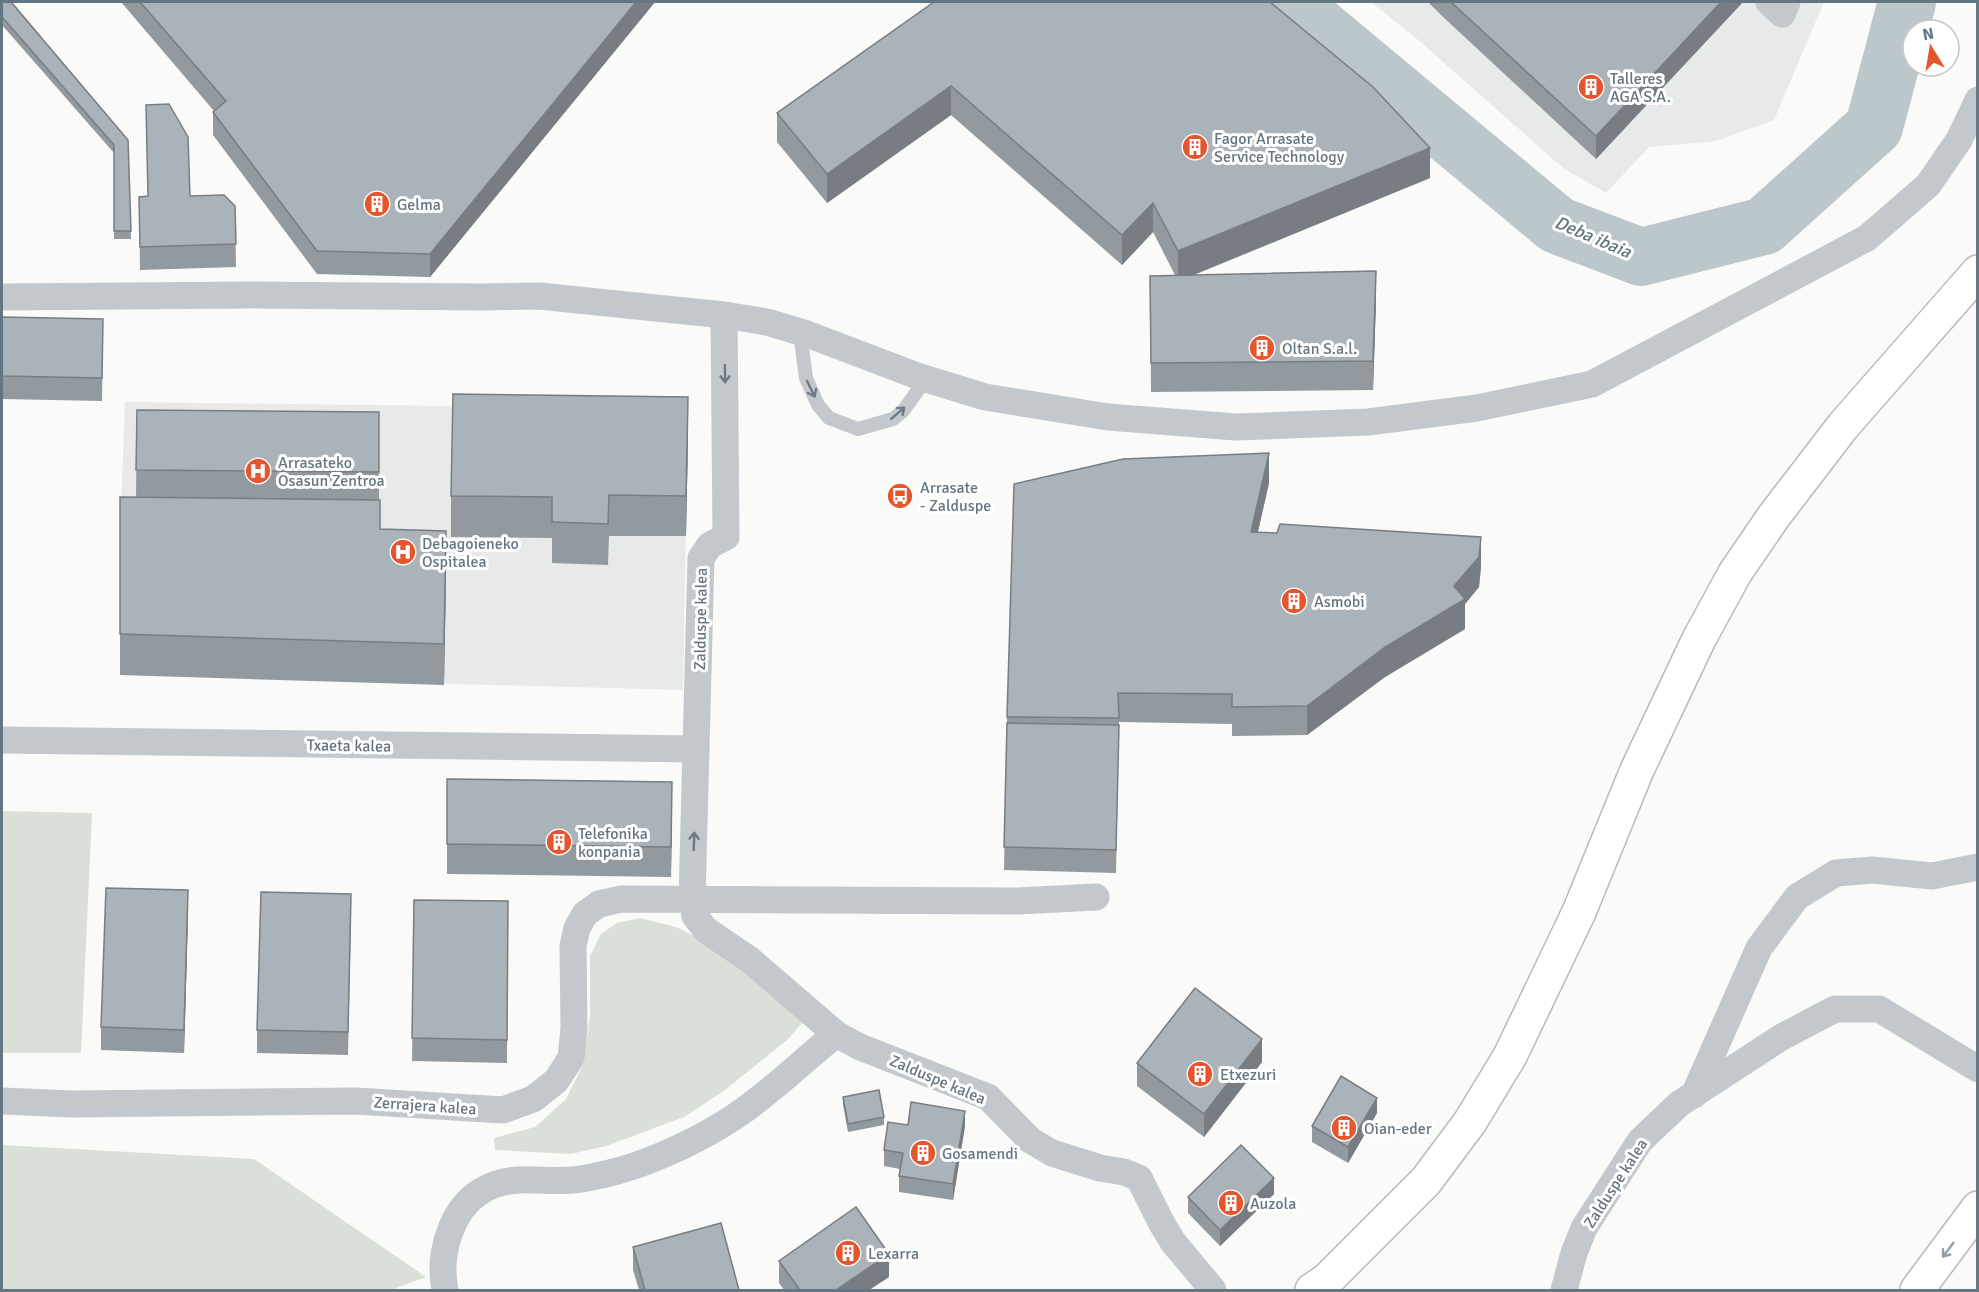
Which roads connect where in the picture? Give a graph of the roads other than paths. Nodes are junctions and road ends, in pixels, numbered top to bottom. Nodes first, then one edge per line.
1 (1769, 2) edge
2 (1787, 2) edge
3 (1977, 100) edge
4 (1972, 281) edge
5 (2, 297) edge
6 (724, 315) junction
7 (800, 332) junction
8 (926, 379) junction
9 (2, 740) edge
10 (696, 749) junction
11 (1977, 867) edge
12 (1096, 897) dead end
13 (692, 900) junction
14 (836, 1034) junction
15 (1977, 1070) edge
16 (1694, 1095) junction
17 (2, 1101) edge
18 (1977, 1208) edge
19 (445, 1290) edge
20 (1213, 1290) edge
21 (1312, 1290) edge
22 (1564, 1290) edge
23 (1917, 1290) edge

1 - 2 street
3 - 8 street
4 - 21 main road
5 - 6 street
6 - 7 street
6 -> 10 street, Zalduspe kalea
7 - 8 street
7 -> 8 lane
9 - 10 street, Txaeta kalea
13 -> 10 street, Zalduspe kalea
11 - 16 street
12 - 13 street
13 - 14 street, Zalduspe kalea
13 - 17 street, Zerrajera kalea
14 - 19 street
14 - 20 street, Zalduspe kalea
15 - 16 street, Zalduspe kalea
16 - 22 street, Zalduspe kalea
18 -> 23 main road

